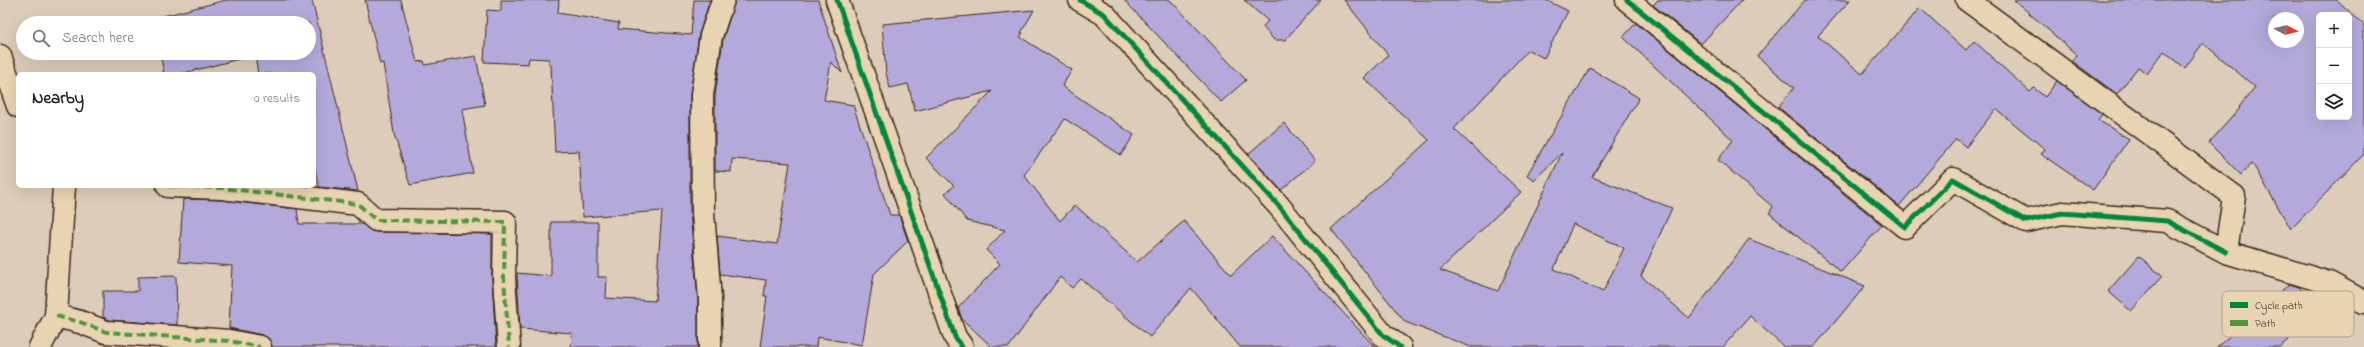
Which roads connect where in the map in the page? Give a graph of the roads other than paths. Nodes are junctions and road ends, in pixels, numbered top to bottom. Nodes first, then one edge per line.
1 (723, 0) edge
2 (837, 0) edge
3 (1080, 0) edge
4 (1627, 0) edge
5 (1967, 0) edge
6 (0, 56) edge
7 (16, 100) edge
8 (64, 188) edge
9 (222, 188) edge
10 (2226, 252) junction
11 (2344, 291) edge
12 (2354, 297) edge
13 (2364, 302) edge
14 (56, 316) junction
15 (40, 347) edge
16 (260, 347) edge
17 (509, 347) edge
18 (710, 347) edge
19 (962, 347) edge
20 (1400, 347) edge

1 - 18 street
2 - 19 street
3 - 20 street
4 - 10 street
5 - 10 street
6 - 7 street
8 - 14 street
9 - 17 street
10 - 11 street
12 - 13 street
14 - 15 street
14 - 16 street

